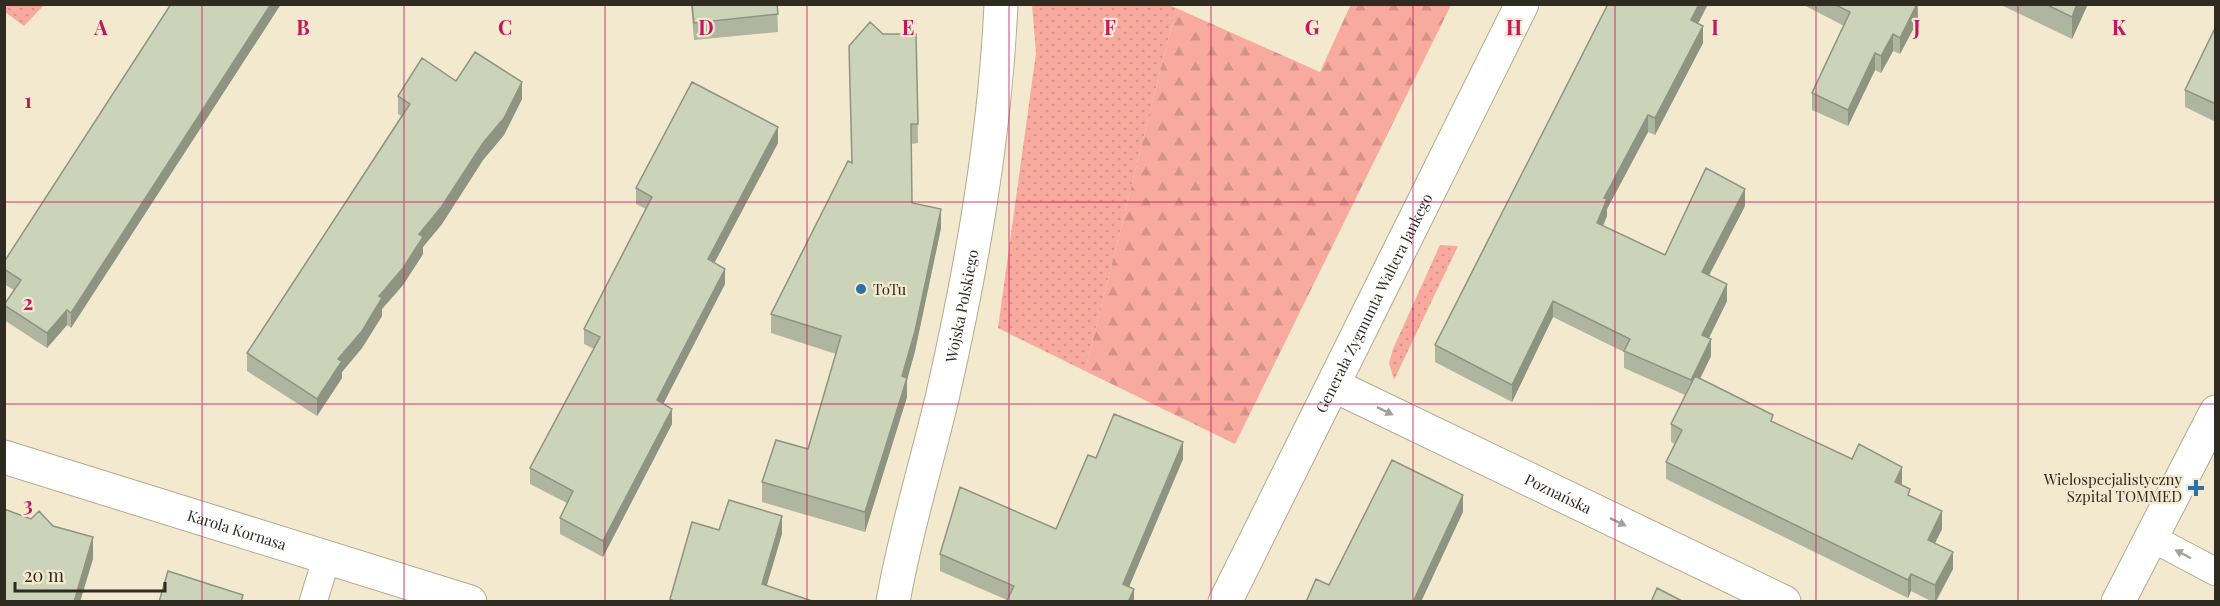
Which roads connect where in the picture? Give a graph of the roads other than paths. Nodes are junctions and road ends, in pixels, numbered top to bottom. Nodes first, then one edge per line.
1 (1001, 4) edge
2 (1522, 4) edge
3 (1333, 385) junction
4 (2216, 412) edge
5 (4, 457) edge
6 (2150, 537) junction
7 (327, 557) junction
8 (2216, 572) edge
9 (313, 602) edge
10 (470, 602) edge
11 (893, 602) edge
12 (1226, 602) edge
13 (1784, 602) edge
14 (2118, 602) edge

1 - 11 street, Wojska Polskiego
2 - 3 street, Generała Zygmunta Waltera Jankego
3 - 12 street, Generała Zygmunta Waltera Jankego
3 -> 13 street, Poznańska
4 - 6 street
5 - 7 street, Karola Kornasa
8 -> 6 lane
6 - 14 street
7 - 9 lane
7 - 10 street, Karola Kornasa

